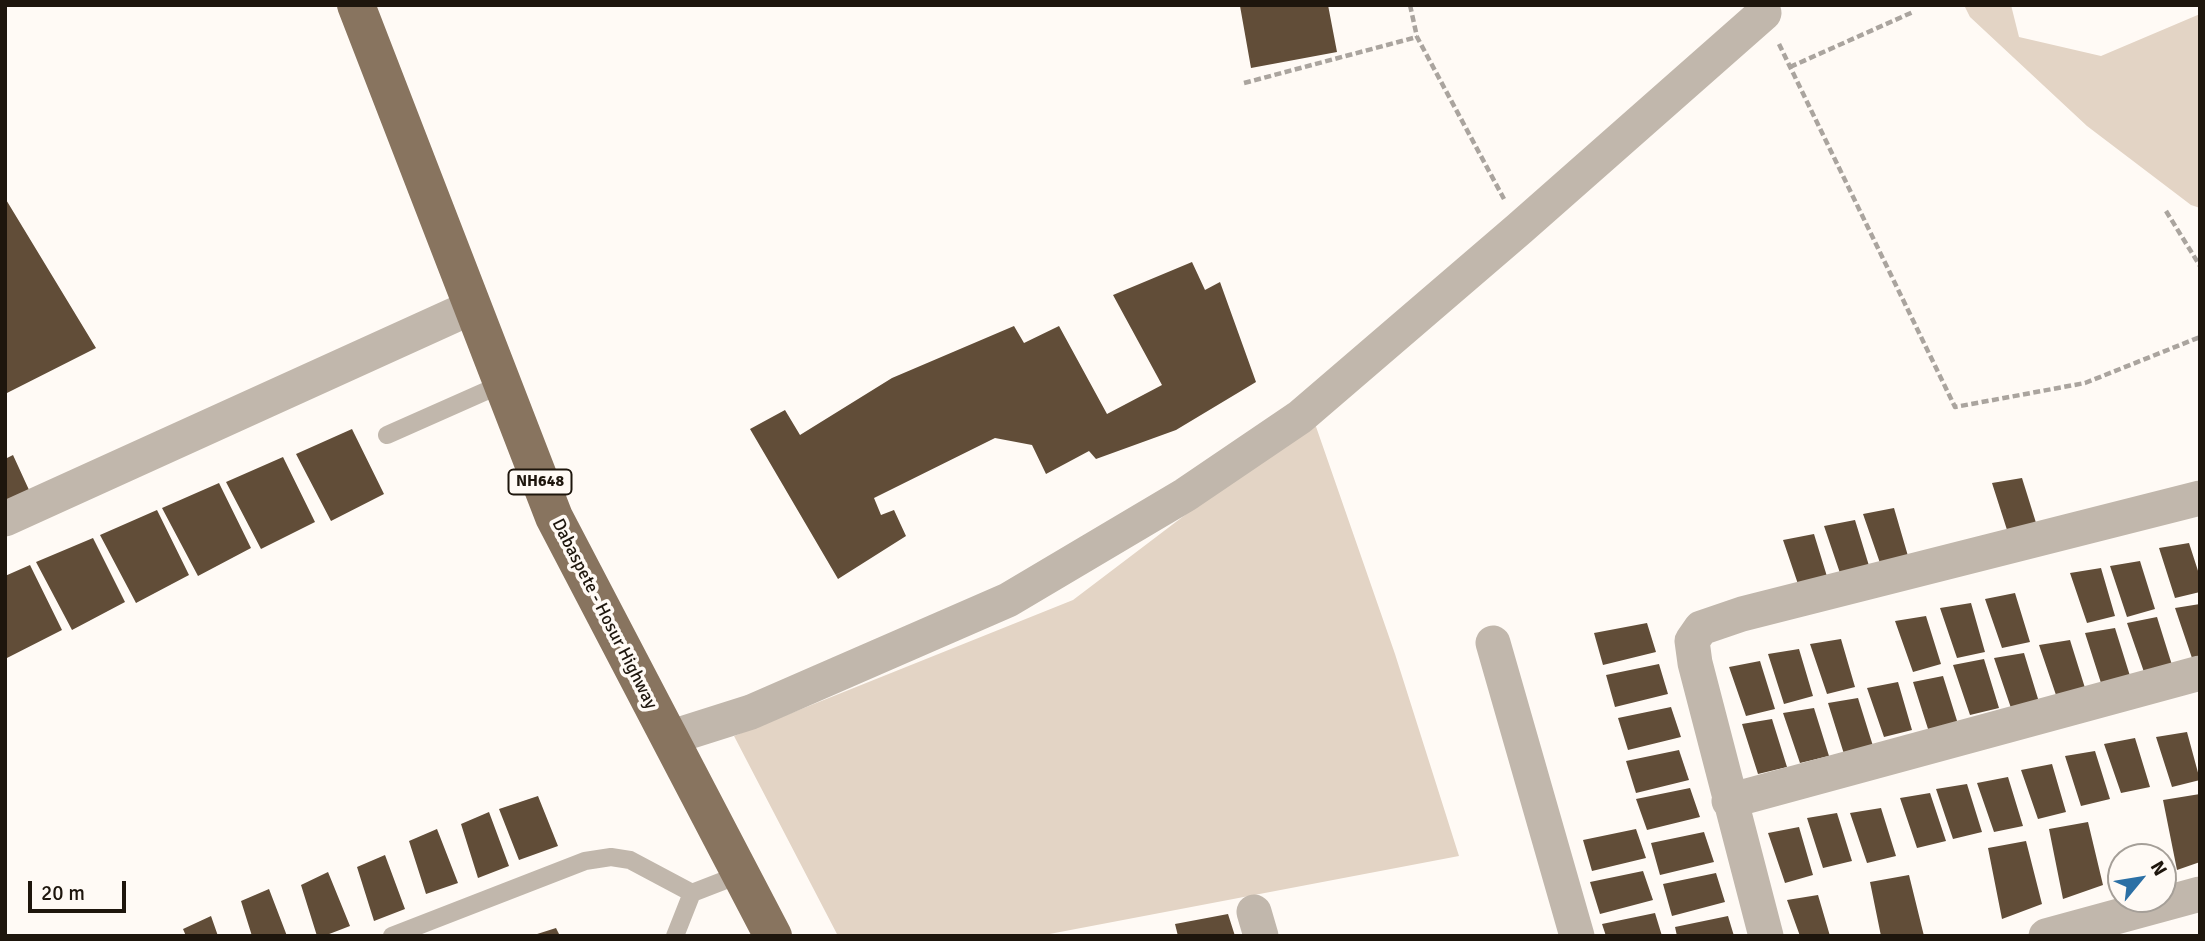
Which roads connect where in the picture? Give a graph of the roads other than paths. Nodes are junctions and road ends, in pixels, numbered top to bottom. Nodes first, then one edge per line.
1 (356, 5) edge
2 (1764, 13) road end
3 (472, 307) junction
4 (502, 384) junction
5 (387, 435) dead end
6 (2200, 498) edge
7 (5, 519) edge
8 (1493, 643) dead end
9 (2200, 673) edge
10 (669, 738) junction
11 (1729, 801) junction
12 (741, 874) junction
13 (692, 893) junction
14 (2200, 894) edge
15 (392, 936) edge
16 (675, 936) edge
17 (773, 936) edge
18 (1577, 936) edge
19 (1766, 936) edge
20 (2046, 936) edge

1 - 3 highway, Dabaspete - Hosur Highway / NH648
2 - 10 street
3 - 4 highway, Dabaspete - Hosur Highway / NH648
3 - 7 street
4 - 5 lane
4 - 10 highway, Dabaspete - Hosur Highway / NH648
6 - 11 street
8 - 18 street
9 - 11 street
10 - 12 highway, Dabaspete - Hosur Highway / NH648
11 - 19 street
12 - 13 lane
12 - 17 highway, Dabaspete - Hosur Highway / NH648
13 - 15 lane
13 - 16 lane
14 - 20 street

